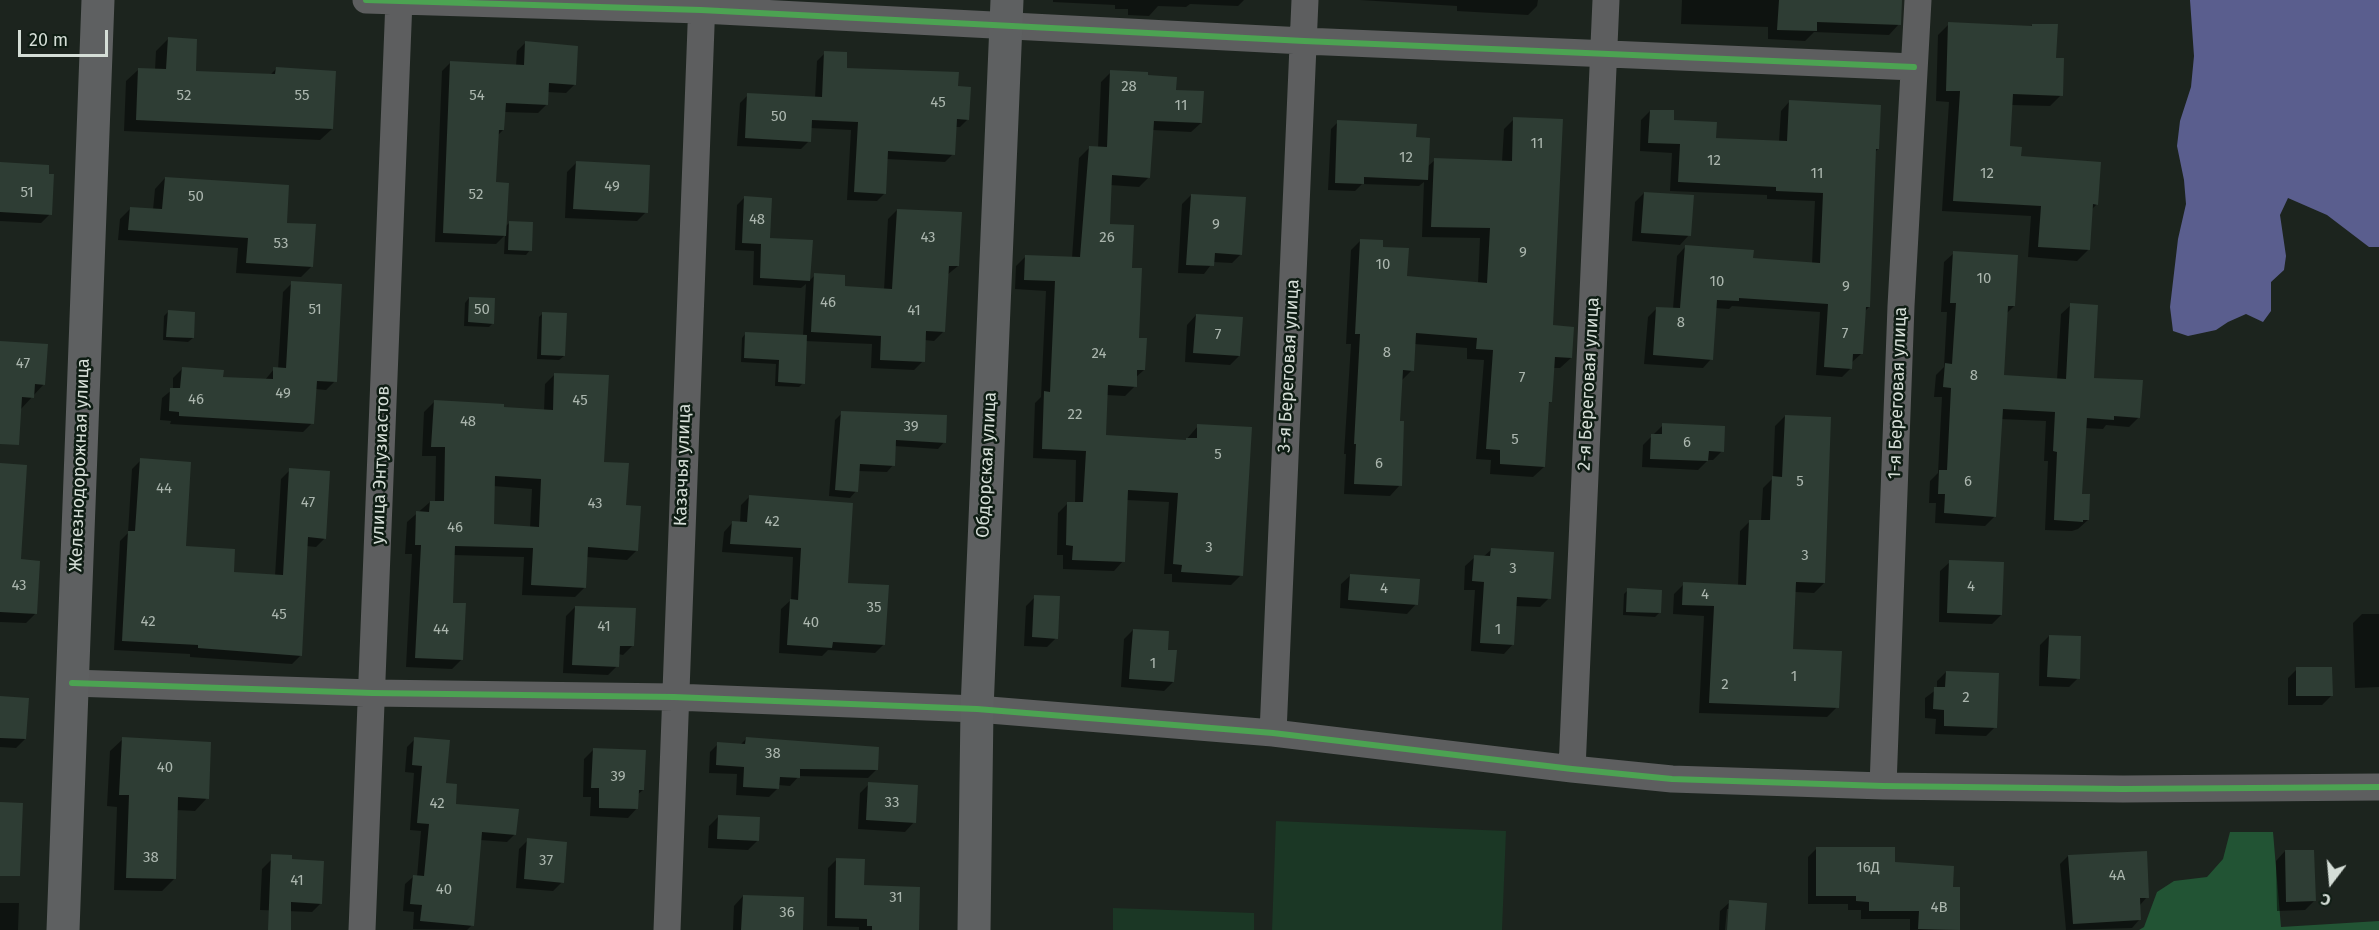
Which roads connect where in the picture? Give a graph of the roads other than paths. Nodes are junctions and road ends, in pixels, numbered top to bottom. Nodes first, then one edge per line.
1 (98, 0) edge
2 (366, 0) edge
3 (1305, 0) edge
4 (1606, 0) edge
5 (1918, 0) edge
6 (399, 1) edge
7 (702, 5) edge
8 (1007, 13) edge
9 (1304, 41) junction
10 (1604, 53) junction
11 (1914, 67) junction
12 (72, 683) junction
13 (372, 693) junction
14 (674, 697) junction
15 (977, 709) junction
16 (1273, 733) junction
17 (1572, 769) junction
18 (1884, 786) junction
19 (2379, 787) edge
20 (63, 930) edge
21 (362, 930) edge
22 (667, 930) edge
23 (974, 930) edge

1 - 12 street, Железнодорожная улица
2 - 6 street
3 - 9 street, 3-я Береговая улица
4 - 10 street, 2-я Береговая улица
5 - 11 street, 1-я Береговая улица
6 - 7 street
6 - 13 street, улица Энтузиастов
7 - 8 street
7 - 14 street, Казачья улица
8 - 9 street
8 - 15 street, Обдорская улица
9 - 10 street
9 - 16 street, 3-я Береговая улица
10 - 11 street
10 - 17 street, 2-я Береговая улица
11 - 18 street, 1-я Береговая улица
12 - 13 street
12 - 20 street, Железнодорожная улица
13 - 14 street
13 - 21 street, улица Энтузиастов
14 - 15 street
14 - 22 street, Казачья улица
15 - 16 street
15 - 23 street, Обдорская улица
16 - 17 street
17 - 18 street
18 - 19 street

